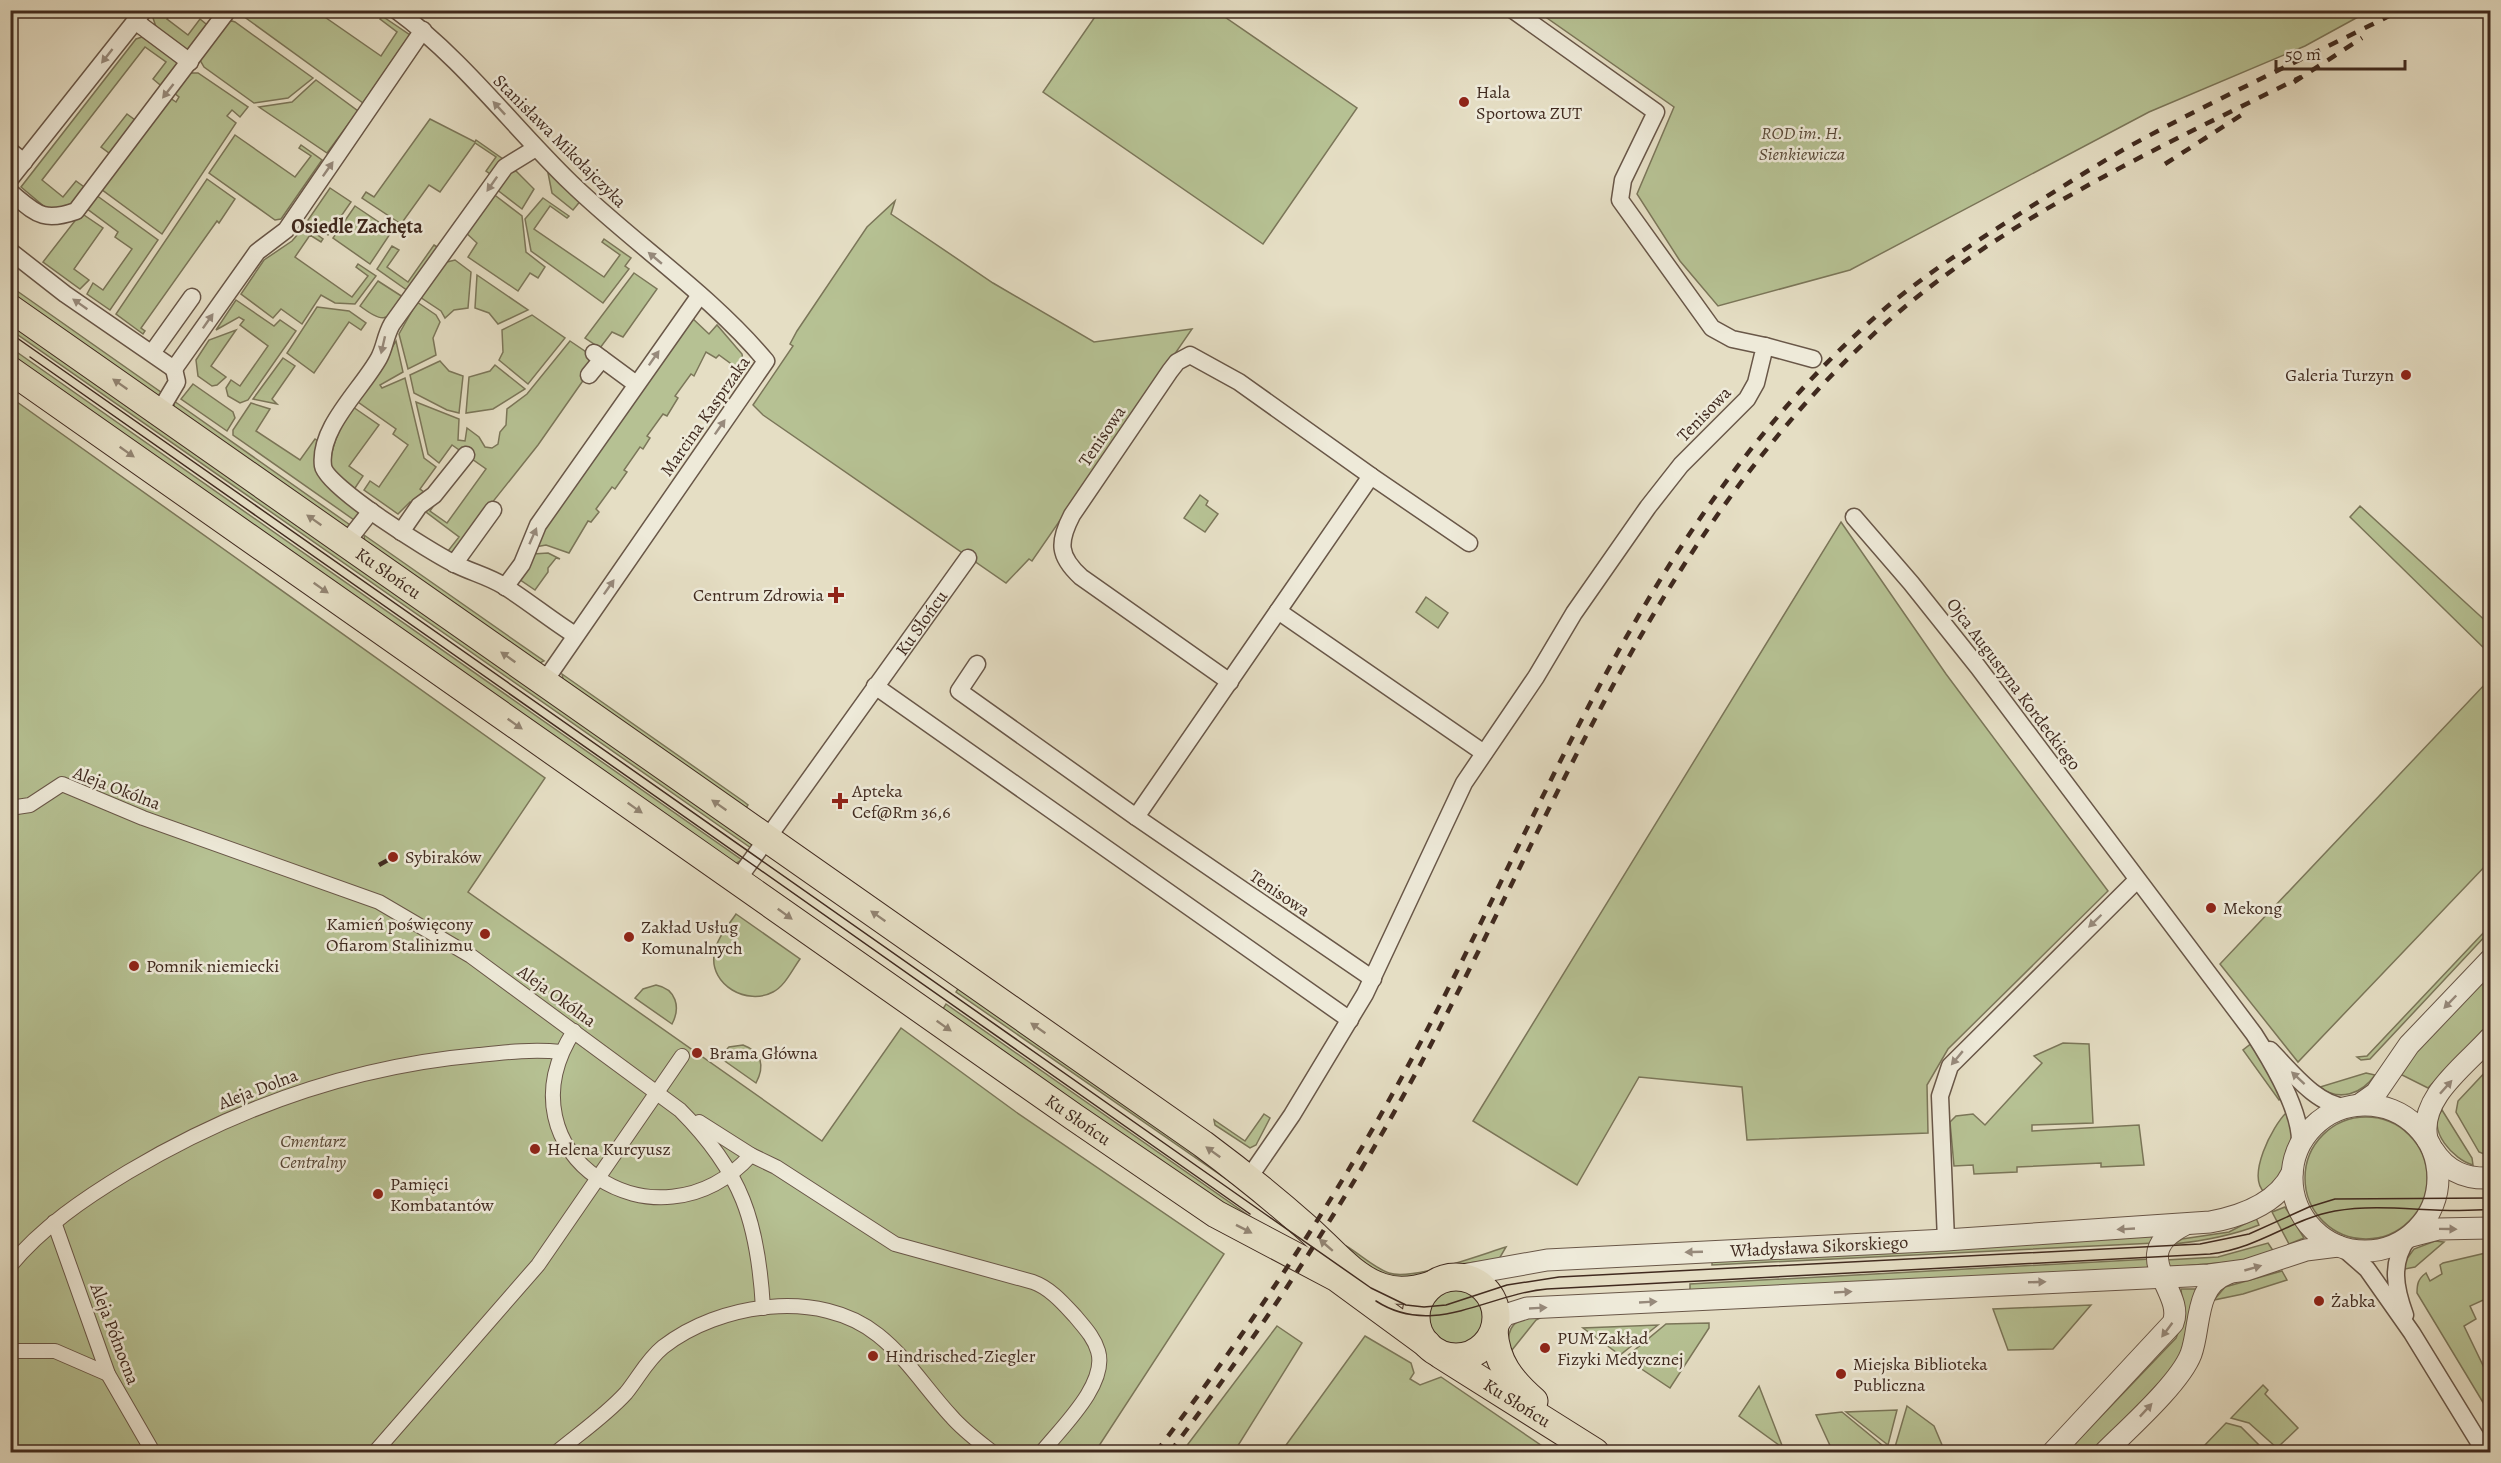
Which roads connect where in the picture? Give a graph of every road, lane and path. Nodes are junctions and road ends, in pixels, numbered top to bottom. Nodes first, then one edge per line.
1 (228, 10) edge
2 (396, 10) edge
3 (1513, 10) edge
4 (139, 16) edge
5 (423, 30) junction
6 (190, 62) junction
7 (536, 148) junction
8 (10, 151) edge
9 (24, 162) junction
10 (10, 179) edge
11 (10, 192) edge
12 (10, 251) edge
13 (700, 295) junction
14 (192, 297) dead end
15 (10, 308) edge
16 (1765, 346) junction
17 (152, 353) junction
18 (1813, 359) dead end
19 (174, 369) junction
20 (10, 370) edge
21 (589, 375) dead end
22 (636, 384) junction
23 (159, 412) junction
24 (466, 455) dead end
25 (1371, 476) junction
26 (493, 510) dead end
27 (371, 511) junction
28 (1854, 517) dead end
29 (401, 532) junction
30 (346, 543) junction
31 (1469, 543) dead end
32 (968, 558) dead end
33 (454, 564) junction
34 (505, 587) junction
35 (1278, 610) junction
36 (575, 635) junction
37 (977, 664) dead end
38 (544, 682) junction
39 (1230, 682) junction
40 (875, 686) junction
41 (1484, 753) junction
42 (10, 808) edge
43 (1136, 817) junction
44 (767, 838) junction
45 (738, 879) junction
46 (2137, 880) junction
47 (2490, 960) edge
48 (1373, 980) junction
49 (1350, 1020) junction
50 (574, 1030) junction
51 (2254, 1034) junction
52 (2490, 1038) edge
53 (561, 1052) junction
54 (682, 1056) dead end
55 (658, 1094) junction
56 (2353, 1106) junction
57 (680, 1110) junction
58 (2300, 1143) junction
59 (2430, 1144) junction
60 (751, 1155) junction
61 (732, 1173) junction
62 (2292, 1173) junction
63 (600, 1178) junction
64 (2490, 1178) edge
65 (1248, 1179) junction
66 (54, 1222) junction
67 (2184, 1225) junction
68 (2490, 1228) edge
69 (2408, 1238) junction
70 (1946, 1240) junction
71 (2340, 1247) junction
72 (10, 1266) edge
73 (2227, 1274) junction
74 (1457, 1276) junction
75 (2161, 1278) junction
76 (1431, 1285) junction
77 (763, 1308) junction
78 (1494, 1329) junction
79 (2412, 1333) junction
80 (1433, 1348) junction
81 (10, 1351) edge
82 (108, 1374) junction
83 (142, 1437) junction
84 (2114, 1450) edge
85 (136, 1452) edge
86 (153, 1452) edge
87 (375, 1452) edge
88 (557, 1452) edge
89 (992, 1452) edge
90 (1042, 1452) edge
91 (1597, 1452) edge
92 (2053, 1452) edge
93 (2485, 1452) edge

1 - 6 street
2 - 5 street, Stanisława Mikołajczyka
3 - 16 street
4 - 6 street
4 -> 9 street
7 -> 5 street, Stanisława Mikołajczyka
19 -> 5 street
6 -> 11 street
13 -> 7 street, Stanisława Mikołajczyka
7 -> 27 street
8 - 9 street
9 - 10 street
17 -> 12 street
22 -> 13 street
36 -> 13 street, Marcina Kasprzaka
14 - 17 street
23 -> 15 main road, Ku Słońcu
16 - 18 street
16 - 41 street, Tenisowa
17 - 19 street
19 - 23 street
20 -> 45 main road, Ku Słońcu
21 - 22 street
34 -> 22 street
30 -> 23 main road, Ku Słońcu
24 - 29 street
25 - 31 street, Tenisowa
25 - 35 street
25 - 39 street, Tenisowa
26 - 33 street
27 - 29 street
27 - 30 street
28 - 46 street, Ojca Augustyna Kordeckiego
29 - 33 street
38 -> 30 main road, Ku Słońcu
32 - 40 street, Ku Słońcu
33 - 34 street
34 - 36 street
35 - 39 street
35 - 41 street
36 - 38 street, Marcina Kasprzaka
37 - 43 street, Tenisowa
44 -> 38 main road, Ku Słońcu
39 - 43 street
40 - 44 street, Ku Słońcu
40 - 49 street
41 - 48 street, Tenisowa
42 - 50 street, Aleja Okólna
43 - 48 street, Tenisowa
44 - 45 street, Ku Słońcu
65 -> 44 main road, Ku Słońcu
45 -> 80 main road, Ku Słońcu
46 - 51 street, Ojca Augustyna Kordeckiego
46 -> 70 street
47 -> 56 street
48 - 49 street, Tenisowa
49 - 65 street
50 - 53 street
50 - 55 street, Aleja Okólna
56 -> 51 street, Ojca Augustyna Kordeckiego
51 - 58 street, Ojca Augustyna Kordeckiego
59 -> 52 street
53 - 63 street
53 - 66 street, Aleja Dolna
54 - 55 street
55 - 57 street, Aleja Okólna
55 - 63 street
56 - 58 street
56 - 59 street
57 - 60 street
57 - 61 street
58 - 62 street
59 - 64 street
59 - 69 street
60 - 61 street
60 - 90 street
61 - 63 street
61 - 77 street
62 - 67 street, Władysława Sikorskiego
62 - 71 street
63 - 87 street
76 -> 65 main road, Ku Słońcu
66 - 72 street, Aleja Dolna
66 - 82 street, Aleja Północna
67 -> 70 street, Władysława Sikorskiego
67 - 75 street
69 -> 68 street
69 - 71 street
69 - 79 street
70 -> 74 street, Władysława Sikorskiego
73 -> 71 street
71 - 79 street
73 - 75 street
84 -> 73 street
74 - 76 main road
74 - 78 main road
78 -> 75 street
75 -> 92 street
76 - 80 main road
77 - 88 street
77 - 89 street
78 - 80 main road
78 - 91 main road, Ku Słońcu
79 - 93 street
80 - 91 main road, Ku Słońcu
81 - 82 street
82 - 83 street, Aleja Północna
83 - 85 street
83 - 86 street, Aleja Północna

